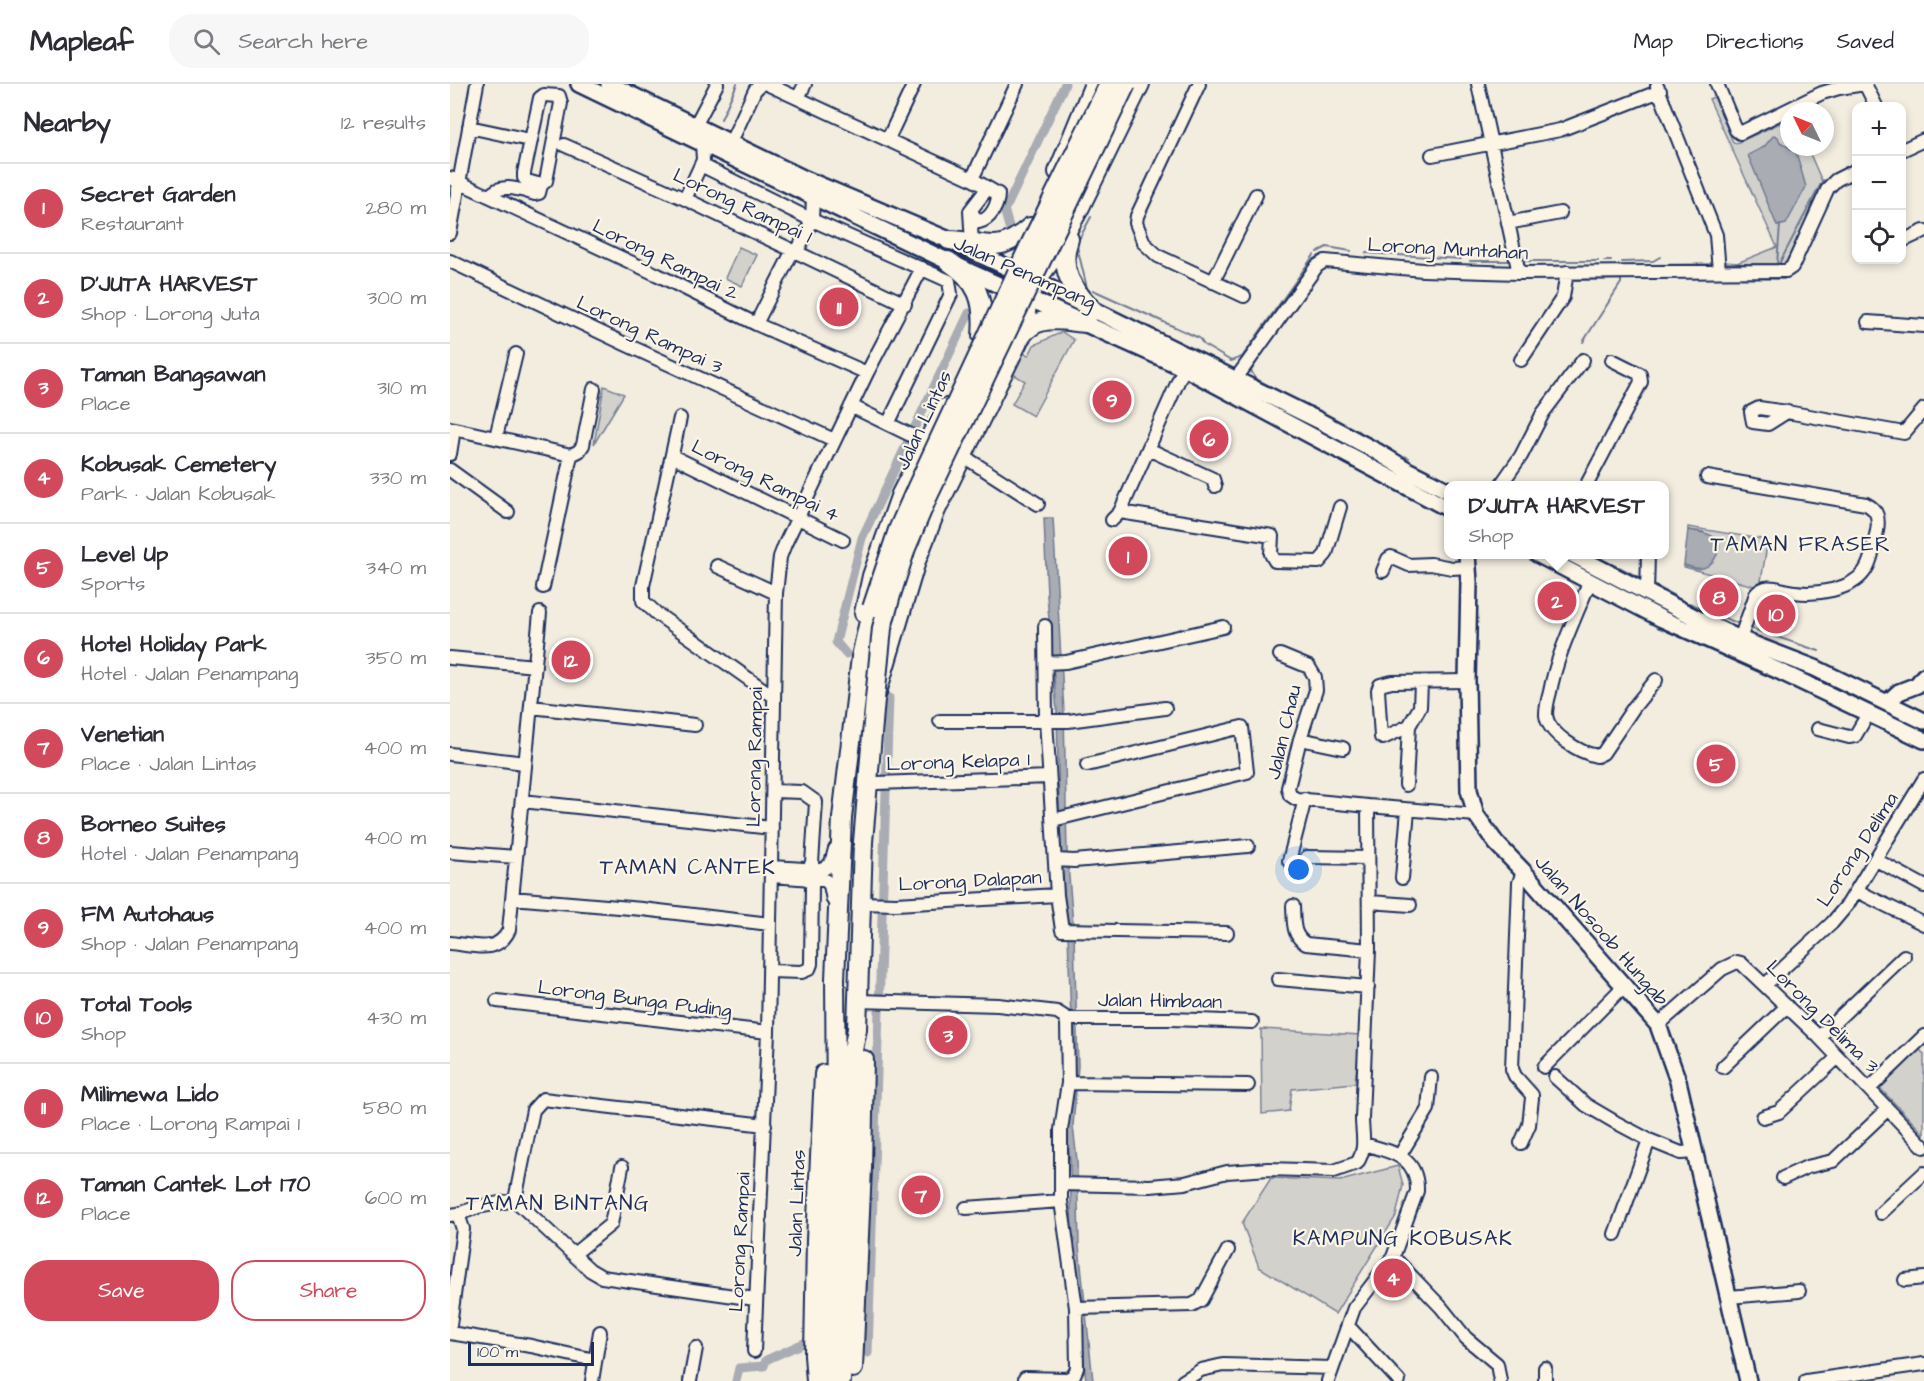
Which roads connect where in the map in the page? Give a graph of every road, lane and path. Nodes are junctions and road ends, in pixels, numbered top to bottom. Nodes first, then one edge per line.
1 (477, 84) edge
2 (579, 84) edge
3 (609, 84) edge
4 (717, 84) edge
5 (761, 84) edge
6 (767, 84) edge
7 (805, 84) edge
8 (914, 84) edge
9 (1017, 84) edge
10 (1094, 84) edge
11 (1109, 84) edge
12 (1126, 84) edge
13 (1140, 84) edge
14 (1199, 84) edge
15 (1478, 84) edge
16 (1717, 84) edge
17 (1865, 84) edge
18 (1658, 88) edge
19 (798, 98) junction
20 (1874, 102) edge
21 (639, 106) junction
22 (695, 126) junction
23 (469, 127) junction
24 (525, 139) dead end
25 (888, 139) junction
26 (1924, 140) edge
27 (702, 143) junction
28 (730, 144) junction
29 (564, 145) dead end
30 (1491, 145) junction
31 (1906, 148) edge
32 (1432, 155) dead end
33 (701, 165) junction
34 (1852, 172) edge
35 (454, 179) edge
36 (805, 179) junction
37 (972, 179) junction
38 (541, 185) junction
39 (987, 189) junction
40 (1256, 195) dead end
41 (490, 196) junction
42 (813, 197) junction
43 (685, 199) junction
44 (1079, 209) junction
45 (970, 211) junction
46 (1560, 213) dead end
47 (812, 220) junction
48 (864, 220) junction
49 (1508, 223) junction
50 (1030, 227) junction
51 (1924, 231) edge
52 (450, 233) edge
53 (1906, 239) edge
54 (949, 240) junction
55 (1062, 240) junction
56 (972, 243) junction
57 (795, 251) junction
58 (450, 261) edge
59 (948, 261) junction
60 (922, 268) junction
61 (1013, 270) junction
62 (1719, 271) junction
63 (1519, 273) junction
64 (1567, 273) junction
65 (1213, 282) junction
66 (1005, 288) junction
67 (1032, 290) junction
68 (1244, 297) dead end
69 (904, 304) junction
70 (1090, 317) junction
71 (1868, 322) dead end
72 (756, 324) junction
73 (1924, 326) edge
74 (984, 331) junction
75 (1018, 342) junction
76 (516, 354) dead end
77 (1521, 360) dead end
78 (1583, 360) dead end
79 (1612, 360) dead end
80 (1184, 368) junction
81 (867, 373) junction
82 (1235, 380) junction
83 (594, 389) dead end
84 (851, 406) junction
85 (1924, 410) edge
86 (1787, 412) dead end
87 (680, 418) dead end
88 (888, 424) junction
89 (452, 429) edge
90 (496, 437) junction
91 (834, 440) junction
92 (927, 443) junction
93 (1148, 449) junction
94 (450, 454) edge
95 (571, 455) junction
96 (672, 456) junction
97 (963, 456) junction
98 (450, 470) edge
99 (1707, 477) dead end
100 (1504, 481) edge
101 (1589, 481) edge
102 (1215, 486) dead end
103 (1444, 488) edge
104 (1038, 504) dead end
105 (1444, 505) edge
106 (1340, 507) dead end
107 (508, 512) dead end
108 (798, 518) junction
109 (843, 540) dead end
110 (1544, 559) edge
111 (1580, 559) edge
112 (1648, 559) edge
113 (1470, 564) edge
114 (717, 566) dead end
115 (1383, 571) dead end
116 (1589, 583) junction
117 (543, 586) dead end
118 (776, 593) junction
119 (1647, 594) junction
120 (540, 613) dead end
121 (1045, 626) dead end
122 (1223, 627) dead end
123 (1740, 639) junction
124 (1280, 655) dead end
125 (450, 658) edge
126 (857, 663) junction
127 (1049, 663) junction
128 (535, 666) junction
129 (1656, 680) dead end
130 (1467, 681) junction
131 (1421, 682) junction
132 (1922, 682) edge
133 (774, 697) junction
134 (1888, 702) junction
135 (875, 703) junction
136 (531, 707) junction
137 (1165, 708) dead end
138 (1868, 714) junction
139 (1057, 720) junction
140 (940, 721) dead end
141 (1924, 721) edge
142 (1888, 723) junction
143 (694, 724) dead end
144 (1409, 726) junction
145 (1818, 729) dead end
146 (1300, 739) junction
147 (1924, 740) edge
148 (1343, 748) dead end
149 (450, 754) edge
150 (525, 763) junction
151 (1087, 765) dead end
152 (1049, 777) junction
153 (1924, 779) edge
154 (873, 784) junction
155 (1406, 785) dead end
156 (773, 791) junction
157 (1305, 799) junction
158 (522, 801) junction
159 (1368, 806) junction
160 (1408, 810) junction
161 (1476, 815) junction
162 (842, 818) junction
163 (1060, 818) junction
164 (772, 828) junction
165 (1248, 846) dead end
166 (450, 852) edge
167 (516, 857) junction
168 (1307, 857) dead end
169 (1368, 858) junction
170 (1056, 860) junction
171 (1876, 860) junction
172 (1289, 861) dead end
173 (772, 871) junction
174 (1523, 871) junction
175 (807, 873) junction
176 (1402, 878) dead end
177 (1924, 886) edge
178 (1857, 891) junction
179 (1057, 895) junction
180 (512, 898) junction
181 (1370, 902) junction
182 (866, 903) junction
183 (1410, 905) dead end
184 (1293, 906) dead end
185 (770, 924) junction
186 (1924, 924) edge
187 (1227, 933) dead end
188 (450, 943) edge
189 (1369, 950) junction
190 (1904, 956) dead end
191 (837, 961) junction
192 (769, 971) junction
193 (1278, 979) dead end
194 (1765, 985) junction
195 (1625, 986) junction
196 (1368, 987) junction
197 (497, 1001) dead end
198 (865, 1001) junction
199 (1787, 1006) junction
200 (1066, 1018) junction
201 (1252, 1022) dead end
202 (1658, 1025) junction
203 (836, 1027) junction
204 (857, 1029) junction
205 (768, 1032) junction
206 (1924, 1036) edge
207 (1819, 1037) junction
208 (1838, 1057) junction
209 (1722, 1067) dead end
210 (1544, 1068) dead end
211 (1431, 1077) dead end
212 (1555, 1077) dead end
213 (1068, 1083) junction
214 (1248, 1085) dead end
215 (1869, 1089) junction
216 (1888, 1109) junction
217 (1763, 1117) dead end
218 (765, 1125) junction
219 (1649, 1140) junction
220 (1521, 1143) dead end
221 (1364, 1144) junction
222 (1924, 1147) edge
223 (1694, 1152) junction
224 (1400, 1155) junction
225 (622, 1167) dead end
226 (1924, 1173) edge
227 (1783, 1178) dead end
228 (1065, 1185) junction
229 (515, 1200) junction
230 (1061, 1201) junction
231 (966, 1208) dead end
232 (1881, 1213) dead end
233 (454, 1215) edge
234 (1615, 1234) dead end
235 (1228, 1250) dead end
236 (574, 1254) junction
237 (1393, 1257) junction
238 (1924, 1278) edge
239 (1905, 1280) dead end
240 (1799, 1291) dead end
241 (1729, 1297) junction
242 (755, 1299) junction
243 (1080, 1308) junction
244 (450, 1325) edge
245 (1348, 1326) junction
246 (600, 1332) dead end
247 (450, 1333) edge
248 (696, 1348) dead end
249 (855, 1349) junction
250 (754, 1351) dead end
251 (814, 1355) junction
252 (595, 1360) junction
253 (1924, 1364) edge
254 (1332, 1368) junction
255 (1545, 1368) dead end
256 (1025, 1378) dead end
257 (840, 1380) edge
258 (592, 1381) edge
259 (690, 1381) edge
260 (805, 1381) edge
261 (816, 1381) edge
262 (862, 1381) edge
263 (1183, 1381) edge
264 (1328, 1381) edge
265 (1399, 1381) edge
266 (1500, 1381) edge
267 (1545, 1381) edge
268 (1748, 1381) edge
269 (1806, 1381) edge

1 - 23 street
2 - 21 main road, Jalan Penampang
3 - 21 main road, Jalan Penampang
4 - 22 street
5 - 28 street
6 - 19 street
7 - 19 street
8 - 25 street
9 - 37 street
10 - 50 highway, Jalan Lintas
11 - 126 highway, Jalan Lintas, bridge
12 - 135 highway, Jalan Lintas, bridge
13 - 44 highway, Jalan Lintas
14 - 65 street
15 - 30 street
16 - 17 street
17 - 20 street
18 - 30 street
18 - 62 street
19 - 25 street
21 - 22 main road, Jalan Penampang
21 - 27 main road, Jalan Penampang
22 - 28 main road, Jalan Penampang
23 - 24 street
23 - 35 street
25 - 37 street
26 - 31 street
27 - 33 street
27 - 42 main road, Jalan Penampang
28 - 36 main road, Jalan Penampang
29 - 43 street, Lorong Rampai 1
30 - 32 street
30 - 49 street
33 - 43 street
33 - 47 street
34 - 62 street, Lorong Muntahan
35 - 41 street, Lorong Rampai 2
35 - 52 street
36 - 42 main road
36 - 54 main road, Jalan Penampang
37 - 39 street
38 - 38 street
38 - 41 street
39 - 45 street
39 - 45 street
40 - 65 street
41 - 72 street, Lorong Rampai 2
42 - 47 street
42 - 48 main road, Jalan Penampang
43 - 57 street, Lorong Rampai 1
44 - 55 highway, Jalan Lintas
44 - 70 highway
45 - 56 street
46 - 49 street
47 - 48 street
47 - 57 street
47 - 60 street
48 - 59 main road, Jalan Penampang
49 - 63 street
50 - 55 highway
50 - 56 highway
50 - 61 highway, Jalan Lintas
51 - 53 street
54 - 56 highway
54 - 61 main road, Jalan Penampang
55 - 67 highway, Jalan Lintas
57 - 69 street, Lorong Rampai 1
57 - 72 street
58 - 91 street, Lorong Rampai 3
59 - 66 main road, Jalan Penampang
59 - 74 highway
60 - 69 street, Lorong Rampai
60 - 88 street
61 - 66 highway, Jalan Lintas
61 - 67 main road, Jalan Penampang
62 - 64 street, Lorong Muntahan
63 - 64 street, Lorong Muntahan
63 - 82 street, Lorong Muntahan
64 - 77 street
65 - 68 street
66 - 67 main road, Jalan Penampang
66 - 74 highway, Jalan Lintas
67 - 70 main road, Jalan Penampang
67 - 75 highway, Jalan Lintas
69 - 81 street, Lorong Rampai
70 - 75 highway
70 - 80 main road, Jalan Penampang
70 - 82 main road, Jalan Penampang
71 - 73 street
72 - 81 street, Lorong Rampai 2
74 - 75 highway
74 - 92 highway, Jalan Lintas
75 - 97 highway, Jalan Lintas
76 - 90 street
78 - 100 street
79 - 101 street
80 - 93 street
80 - 105 main road, Jalan Penampang
81 - 84 street, Lorong Rampai
82 - 103 main road, Jalan Penampang
83 - 95 street
84 - 88 street
84 - 91 street, Lorong Rampai
85 - 86 street
87 - 96 street, Lorong Rampai 4
88 - 92 street
89 - 90 street
89 - 94 street
90 - 95 street
91 - 108 street, Lorong Rampai
92 - 126 highway, Jalan Lintas
93 - 102 street
93 - 106 street
95 - 117 street
96 - 108 street, Lorong Rampai 4
96 - 133 street, Lorong Rampai 4
97 - 104 street
97 - 135 highway, Jalan Lintas, bridge
98 - 107 street
99 - 123 street
108 - 109 street, Lorong Rampai 4
108 - 118 street, Lorong Rampai
110 - 116 main road
111 - 119 main road
112 - 119 street
113 - 115 street
113 - 130 main road, Jalan Nosoob Hungab
114 - 118 street
116 - 129 street
116 - 138 main road
118 - 133 street, Lorong Rampai
119 - 123 main road
120 - 128 street
121 - 127 street
122 - 127 street
123 - 134 main road
124 - 146 street, Jalan Chau
125 - 128 street
126 - 162 highway, Jalan Lintas
127 - 139 street
128 - 136 street
130 - 131 street
130 - 161 main road, Jalan Nosoob Hungab
131 - 144 street
131 - 144 street
132 - 134 main road
133 - 156 street, Lorong Rampai
134 - 141 main road
134 - 142 main road
135 - 154 highway, Jalan Lintas
136 - 143 street
136 - 150 street
137 - 139 street
138 - 142 main road
138 - 145 street
139 - 140 street
139 - 152 street
142 - 147 main road
144 - 155 street
146 - 148 street
146 - 157 street, Jalan Chau
149 - 150 street
150 - 158 street
151 - 163 street
152 - 154 street, Lorong Kelapa 1
152 - 163 street
153 - 171 street, Lorong Delima
154 - 182 highway, Jalan Lintas
156 - 164 street, Lorong Rampai
156 - 175 street
157 - 159 street, Jalan Chau
157 - 172 street
158 - 164 street
158 - 167 street
159 - 160 street, Jalan Chau
159 - 169 street
160 - 161 street, Jalan Chau
160 - 176 street
161 - 174 main road, Jalan Nosoob Hungab
162 - 175 street
162 - 191 highway, Jalan Lintas
163 - 170 street
164 - 173 street, Lorong Rampai
165 - 170 street, Lorong Dalapan
166 - 167 street
167 - 180 street
168 - 169 street
169 - 181 street
170 - 179 street, Lorong Dalapan
171 - 177 street
171 - 178 street, Lorong Delima
173 - 175 street
173 - 185 street, Lorong Rampai
174 - 195 main road, Jalan Nosoob Hungab
174 - 220 street
175 - 191 street
175 - 192 street
178 - 186 street
178 - 194 street, Lorong Delima
179 - 182 street, Lorong Dalapan
179 - 187 street
180 - 185 street
180 - 188 street
181 - 183 street
181 - 189 street
182 - 198 highway, Jalan Lintas
184 - 189 street
185 - 192 street, Lorong Rampai
189 - 196 street
190 - 207 street
191 - 203 highway, Jalan Lintas
192 - 205 street, Lorong Rampai
193 - 196 street
194 - 199 street, Lorong Delima 3
194 - 202 street, Lorong Delima 3
195 - 202 main road, Jalan Nosoob Hungab
195 - 210 street
196 - 221 street
197 - 205 street, Lorong Bunga Puding
198 - 200 street
198 - 204 highway, Jalan Lintas
199 - 207 street, Lorong Delima 3
199 - 209 street
200 - 201 street, Jalan Himbaan
200 - 213 street
202 - 223 main road, Jalan Nosoob Hungab
203 - 251 highway, Jalan Lintas
203 - 257 highway, Jalan Lintas
204 - 249 highway, Jalan Lintas
204 - 257 highway, Jalan Lintas
205 - 218 street, Lorong Rampai
206 - 215 street
207 - 208 street, Lorong Delima 3
208 - 215 street, Lorong Delima 3
208 - 217 street
211 - 224 street
212 - 219 street
213 - 214 street
213 - 228 street
215 - 216 street, Lorong Delima 3
216 - 222 street, Lorong Delima 3
216 - 227 street
218 - 229 street
218 - 242 street, Lorong Rampai
219 - 223 street
219 - 234 street
221 - 224 street
221 - 228 street
223 - 241 main road, Jalan Nosoob Hungab
224 - 237 street
225 - 236 street
226 - 232 street
228 - 230 street
229 - 233 street
229 - 236 street
230 - 231 street
230 - 243 street
233 - 244 street
235 - 243 street
236 - 242 street
237 - 245 street
237 - 266 street
238 - 239 street
240 - 241 street
241 - 268 main road, Jalan Nosoob Hungab
242 - 250 street, Lorong Rampai
243 - 256 street
245 - 254 street
245 - 265 street
246 - 252 street
247 - 252 street
248 - 259 street
249 - 257 highway, Jalan Lintas
249 - 262 highway
251 - 260 highway
251 - 261 highway, Jalan Lintas
252 - 258 street
253 - 269 street
254 - 263 street
254 - 264 street
255 - 267 street

